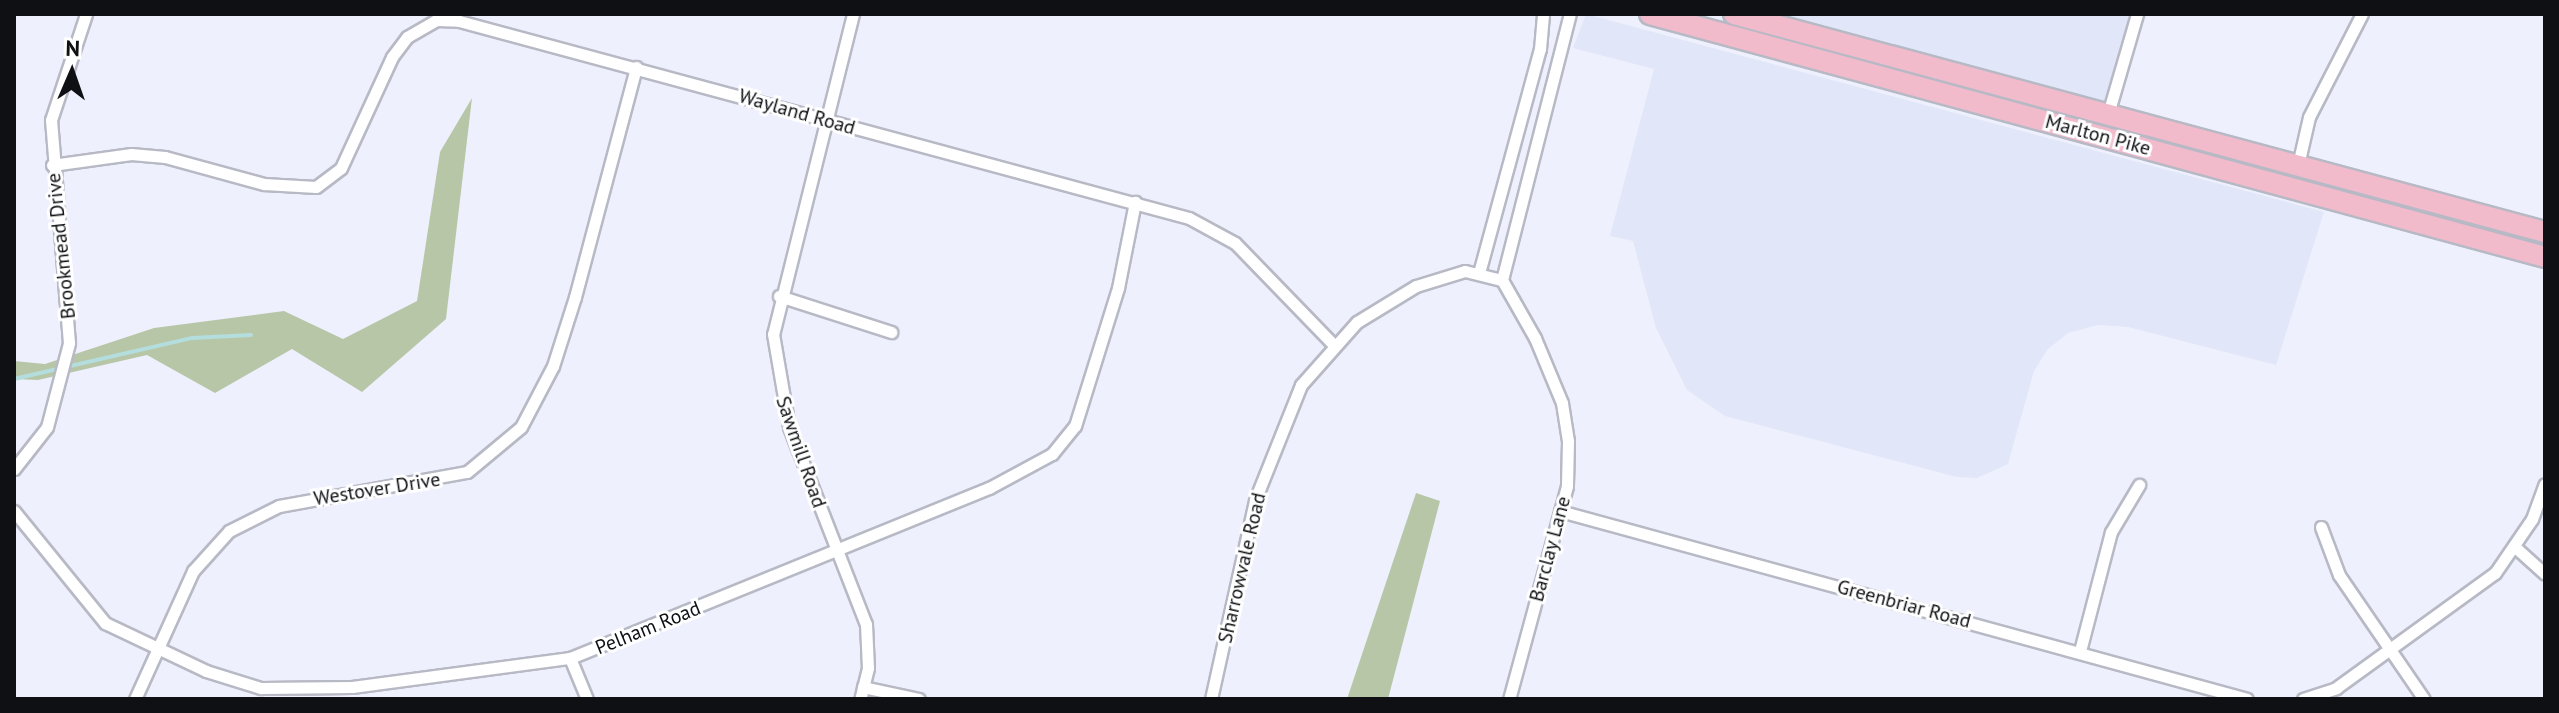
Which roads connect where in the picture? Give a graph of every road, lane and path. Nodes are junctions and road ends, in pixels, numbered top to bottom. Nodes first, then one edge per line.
1 (86, 14) edge
2 (853, 14) edge
3 (1543, 14) edge
4 (1570, 14) edge
5 (1650, 14) edge
6 (1734, 14) edge
7 (2137, 14) edge
8 (2362, 14) edge
9 (636, 67) junction
10 (2108, 114) junction
11 (824, 119) junction
12 (52, 165) junction
13 (2298, 165) junction
14 (2330, 198) junction
15 (1135, 202) junction
16 (2545, 235) edge
17 (2545, 257) edge
18 (1490, 276) junction
19 (779, 296) junction
20 (891, 332) dead end
21 (1334, 345) junction
22 (14, 469) edge
23 (2545, 484) edge
24 (2139, 485) dead end
25 (14, 511) edge
26 (1560, 511) junction
27 (2321, 527) dead end
28 (2515, 547) junction
29 (838, 551) junction
30 (2545, 574) edge
31 (156, 648) junction
32 (2393, 649) junction
33 (2080, 651) junction
34 (570, 658) junction
35 (352, 693) edge
36 (862, 693) edge
37 (135, 699) edge
38 (587, 699) edge
39 (919, 699) edge
40 (1211, 699) edge
41 (1509, 699) edge
42 (2247, 699) edge
43 (2303, 699) edge
44 (2424, 699) edge

1 - 12 street, Brookmead Drive
2 - 11 street, Sawmill Road
3 - 18 street
4 - 18 street
5 - 14 highway, Marlton Pike
6 - 10 highway, Marlton Pike
7 - 10 street
8 - 13 street
9 - 11 street, Wayland Road
9 - 12 street, Wayland Road
9 - 31 street, Westover Drive
10 - 13 highway, Marlton Pike
11 - 15 street, Wayland Road
11 - 19 street, Sawmill Road
12 - 22 street, Brookmead Drive
13 - 16 highway, Marlton Pike
14 - 16 highway
14 - 17 highway, Marlton Pike
15 - 21 street, Wayland Road
15 - 29 street, Pelham Road
18 - 21 street, Sharrowvale Road
18 - 26 street, Barclay Lane
19 - 20 street
19 - 29 street, Sawmill Road
21 - 40 street, Sharrowvale Road
23 - 28 street
24 - 33 street
25 - 31 street, Pelham Road
26 - 33 street, Greenbriar Road
26 - 41 street, Barclay Lane
27 - 32 street
28 - 30 street
28 - 32 street
29 - 34 street, Pelham Road
29 - 36 street, Sawmill Road
31 - 35 street, Pelham Road
31 - 37 street, Westover Drive
32 - 43 street
32 - 44 street
33 - 42 street, Greenbriar Road
34 - 35 street, Pelham Road
34 - 38 street
36 - 39 street

